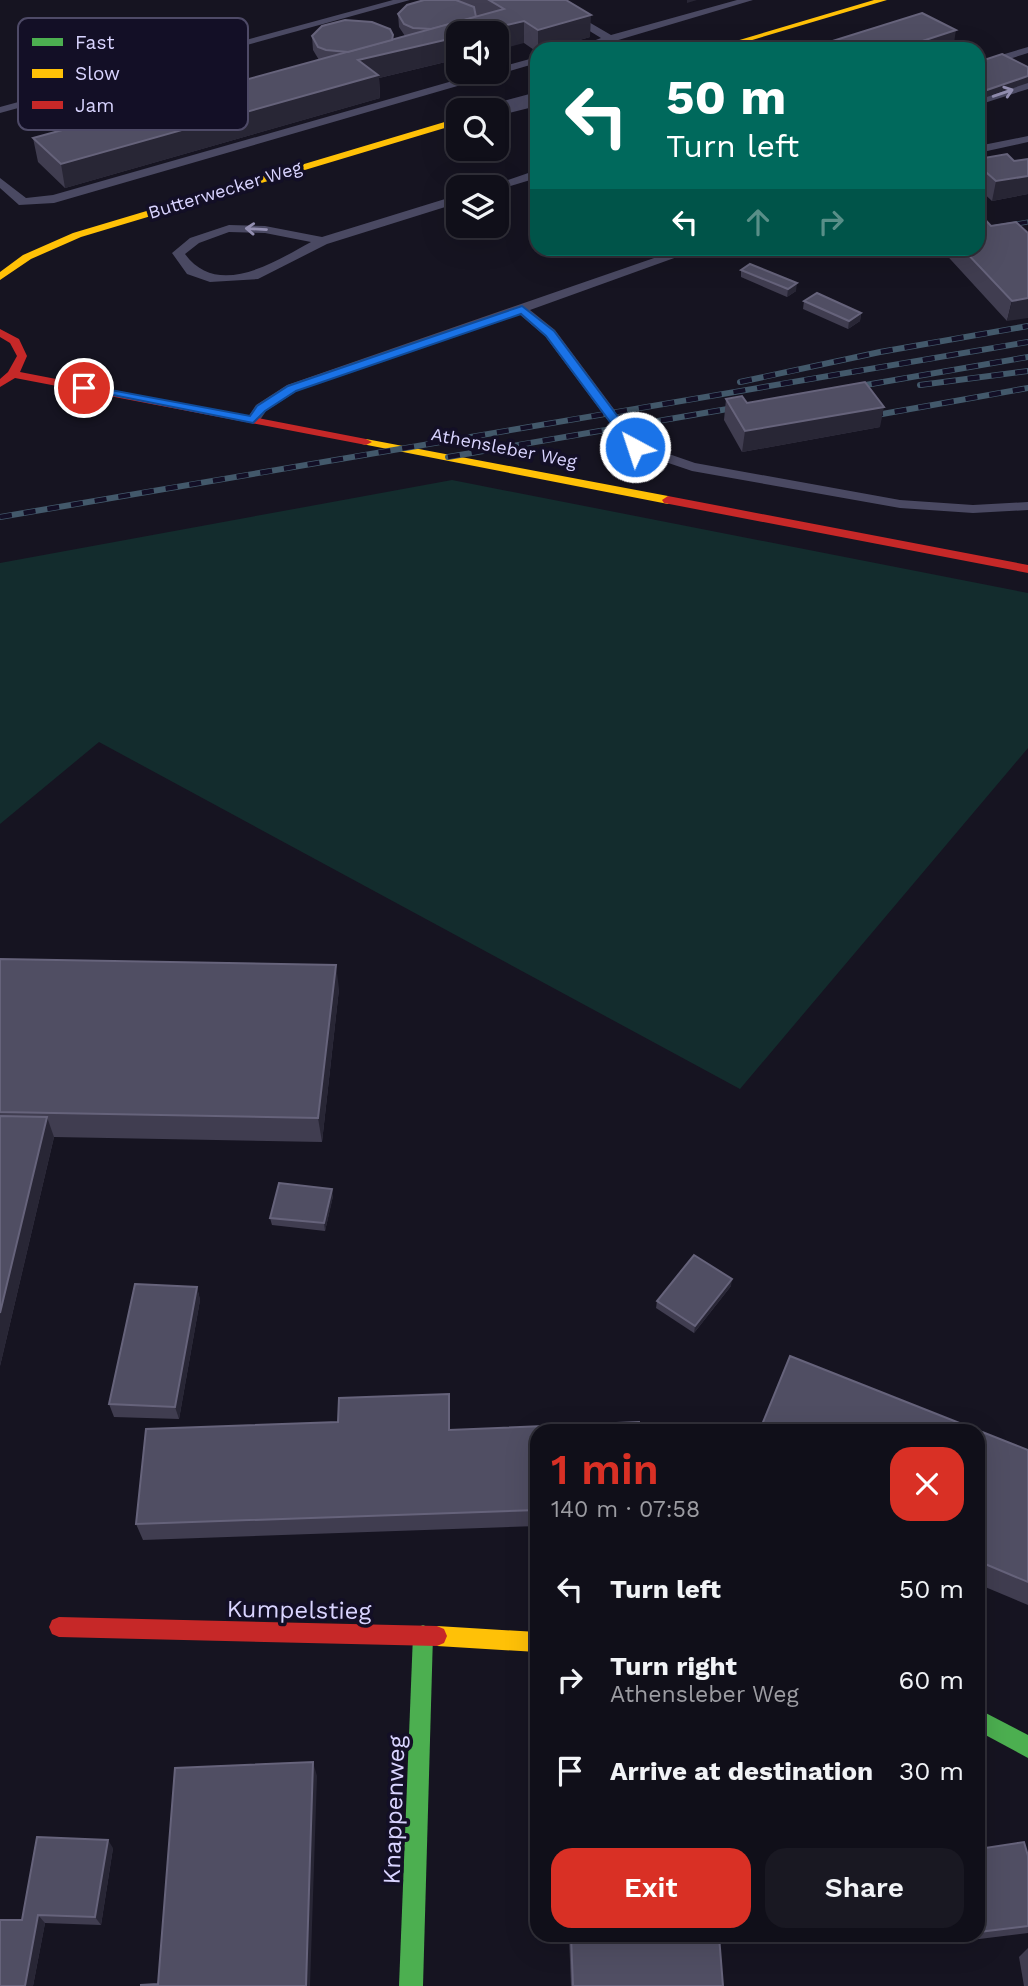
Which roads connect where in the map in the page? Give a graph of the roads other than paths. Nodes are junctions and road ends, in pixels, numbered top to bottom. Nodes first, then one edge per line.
1 (405, 0) edge
2 (544, 0) edge
3 (748, 0) edge
4 (883, 0) edge
5 (610, 39) junction
6 (600, 42) edge
7 (737, 42) edge
8 (248, 43) edge
9 (1028, 50) edge
10 (530, 62) edge
11 (985, 64) edge
12 (1028, 85) edge
13 (985, 100) edge
14 (530, 101) edge
15 (18, 105) edge
16 (509, 107) edge
17 (0, 110) edge
18 (446, 125) edge
19 (1028, 139) edge
20 (985, 148) edge
21 (530, 176) edge
22 (0, 182) edge
23 (509, 182) edge
24 (446, 203) edge
25 (323, 241) junction
26 (674, 256) edge
27 (0, 277) edge
28 (522, 310) junction
29 (0, 332) edge
30 (7, 379) edge
31 (253, 420) junction
32 (1028, 506) edge
33 (1028, 569) edge
34 (59, 1628) dead end
35 (423, 1635) junction
36 (530, 1642) edge
37 (985, 1724) edge
38 (1028, 1747) edge
39 (411, 1986) edge

1 - 8 lane
2 - 5 lane
3 - 5 lane
4 - 7 street
5 - 6 lane
9 - 11 lane
10 - 22 lane
13 -> 12 lane
14 - 16 street
15 - 17 lane
18 - 27 street, Butterwecker Weg
19 - 20 lane
21 - 23 lane
24 - 25 lane
25 -> 25 lane
26 - 28 lane
28 - 31 lane
28 - 32 lane
29 - 30 street
30 - 31 street, Athensleber Weg
31 - 33 street, Athensleber Weg
34 - 35 street, Kumpelstieg
35 - 36 street, Kumpelstieg
35 - 39 street, Knappenweg
37 - 38 street

